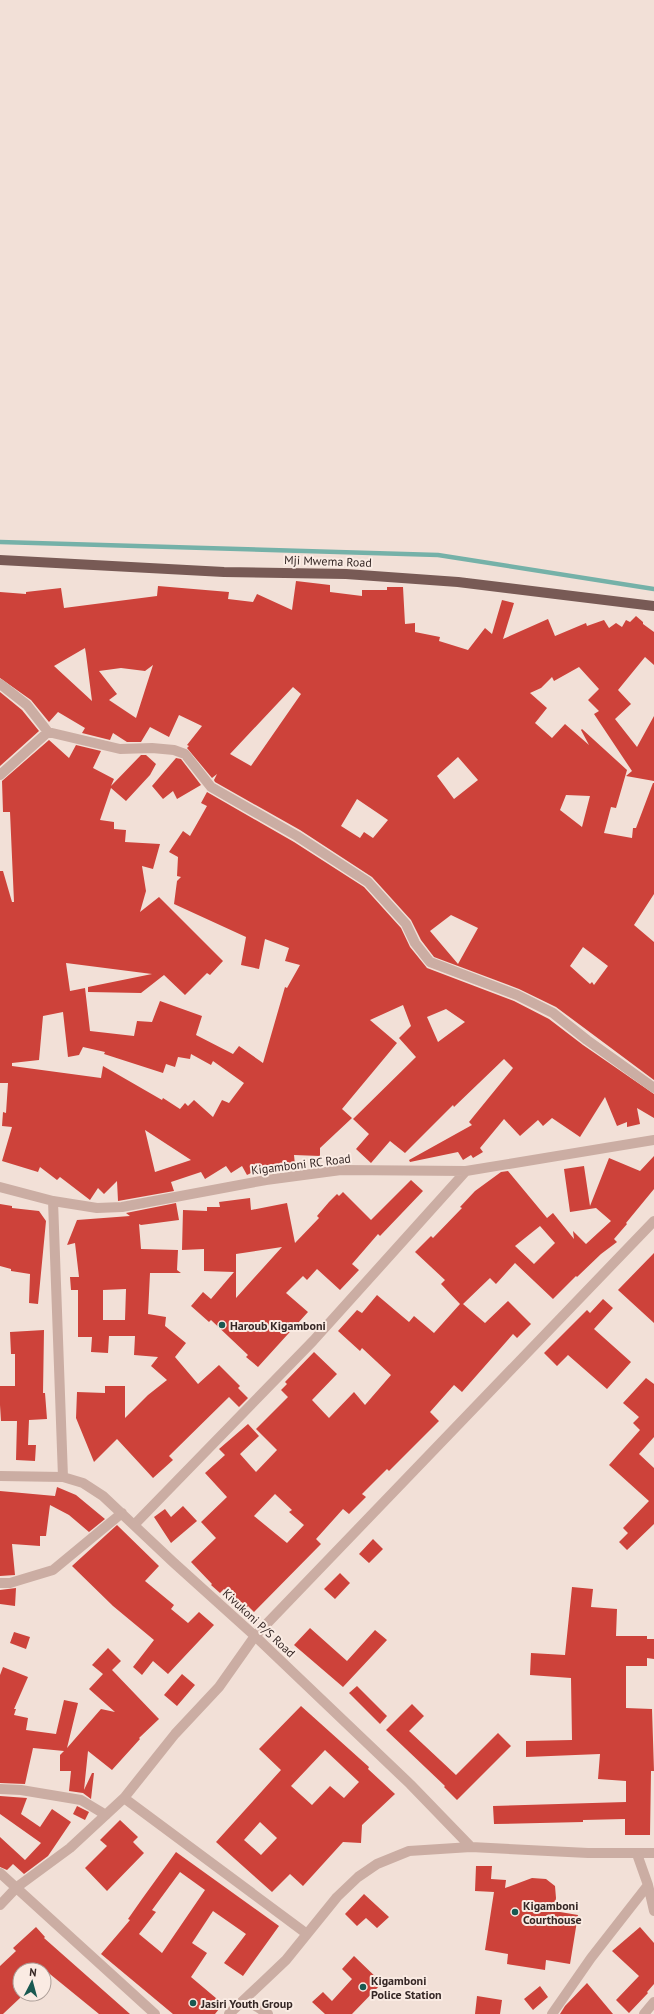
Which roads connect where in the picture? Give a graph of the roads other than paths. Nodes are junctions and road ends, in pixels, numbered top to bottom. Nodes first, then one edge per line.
1 (0, 560) edge
2 (654, 606) edge
3 (0, 684) edge
4 (48, 732) junction
5 (0, 775) edge
6 (654, 1088) edge
7 (654, 1140) edge
8 (466, 1171) junction
9 (0, 1187) edge
10 (53, 1201) junction
11 (654, 1221) edge
12 (0, 1476) edge
13 (63, 1477) junction
14 (122, 1513) junction
15 (134, 1525) junction
16 (0, 1583) edge
17 (255, 1636) junction
18 (0, 1789) edge
19 (124, 1798) junction
20 (106, 1815) junction
21 (471, 1847) junction
22 (654, 1853) edge
23 (638, 1854) junction
24 (0, 1873) edge
25 (648, 1885) junction
26 (17, 1887) junction
27 (0, 1905) edge
28 (654, 1911) edge
29 (307, 1934) junction
30 (245, 1999) junction
31 (654, 2002) edge
32 (155, 2014) edge
33 (229, 2014) edge
34 (268, 2014) edge
35 (552, 2014) edge
36 (644, 2014) edge

1 - 2 main road, Mji Mwema Road
3 - 4 street
4 - 5 street
4 - 6 street
7 - 8 street, Kigamboni RC Road
8 - 10 street, Kigamboni RC Road
8 - 15 street
9 - 10 street, Kigamboni RC Road
10 - 13 street
11 - 17 street
12 - 13 street, Kivukoni P/S Road
13 - 14 street, Kivukoni P/S Road
14 - 15 street, Kivukoni P/S Road
14 - 16 street
15 - 17 street, Kivukoni P/S Road
17 - 19 street
17 - 21 street, Kivukoni P/S Road
18 - 20 street
19 - 20 street
19 - 29 street
20 - 26 street
21 - 23 street
21 - 29 street
22 - 23 street
23 - 25 street
24 - 26 street
25 - 28 street
25 - 35 street
26 - 27 street
26 - 32 street
29 - 30 street
30 - 33 street
30 - 34 street
31 - 36 street

